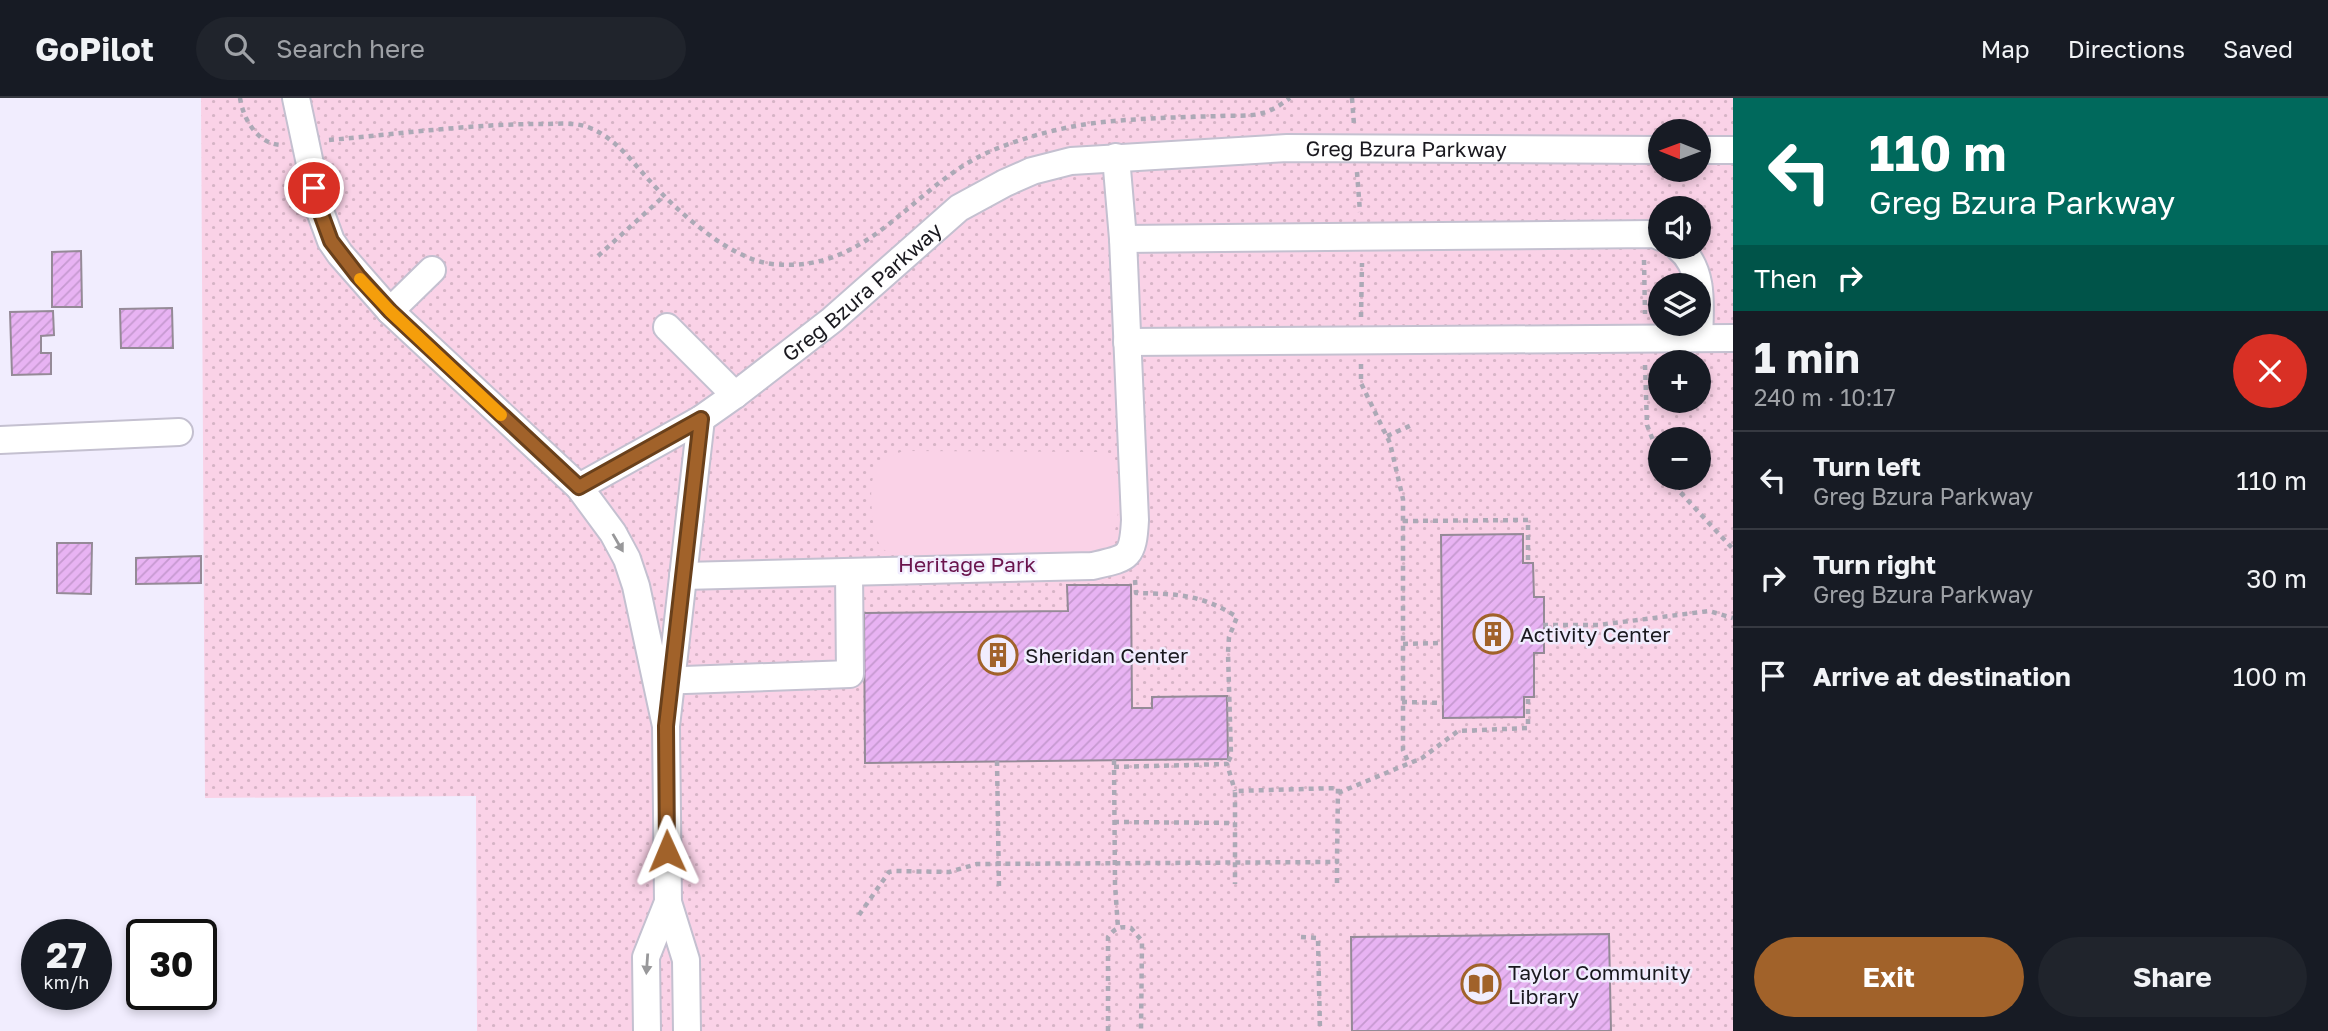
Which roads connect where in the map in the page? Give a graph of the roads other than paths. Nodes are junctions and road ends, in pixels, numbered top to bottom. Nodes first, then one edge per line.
1 (296, 98) edge
2 (1648, 150) edge
3 (1712, 150) edge
4 (1733, 150) edge
5 (1116, 157) junction
6 (1648, 234) edge
7 (1123, 239) junction
8 (1687, 259) edge
9 (432, 270) dead end
10 (390, 311) junction
11 (667, 327) dead end
12 (1699, 338) junction
13 (1733, 338) edge
14 (1127, 342) junction
15 (735, 395) junction
16 (701, 419) junction
17 (179, 432) dead end
18 (0, 440) edge
19 (579, 487) junction
20 (849, 572) junction
21 (683, 576) junction
22 (664, 681) junction
23 (668, 902) junction
24 (647, 1031) edge
25 (687, 1031) edge

1 - 10 street
2 - 5 street, Greg Bzura Parkway
3 - 4 street
5 - 7 street
5 - 15 street, Greg Bzura Parkway
6 - 7 street
7 - 14 street
8 - 12 street
9 - 10 street
10 - 19 street
11 - 15 street
12 - 13 street
12 - 14 street
14 - 20 street
15 - 16 street, Greg Bzura Parkway
16 - 19 street, Greg Bzura Parkway
16 - 21 street
17 - 18 street
19 -> 22 street
20 - 21 street
20 - 22 street
21 - 22 street
22 - 23 street
23 -> 24 street
23 - 25 street

